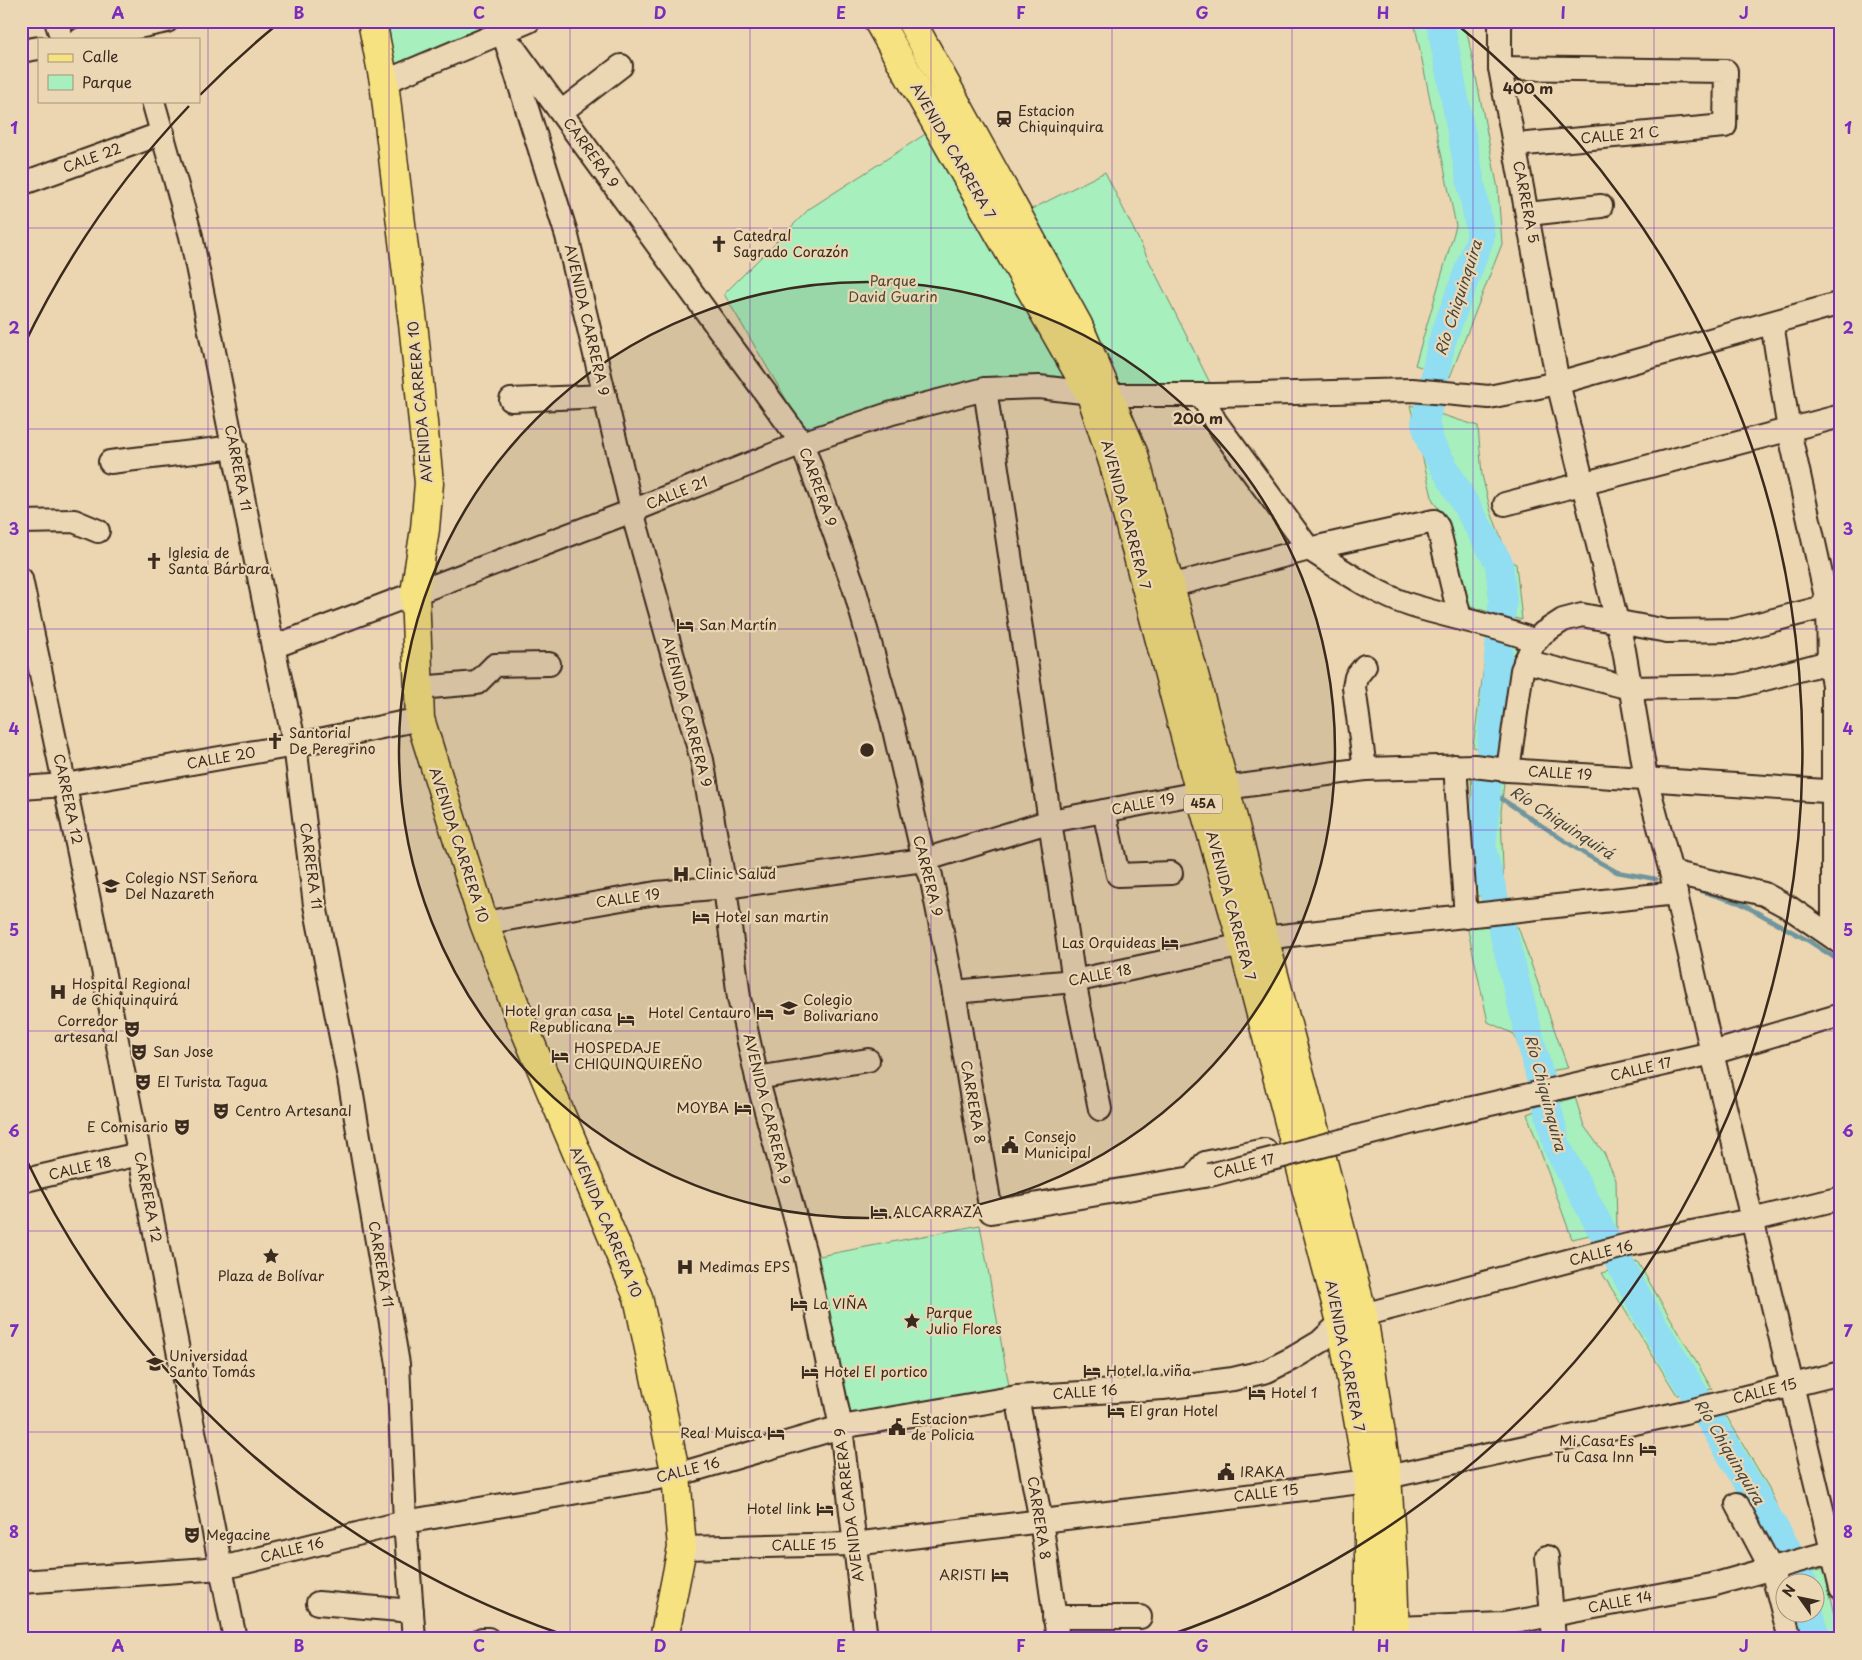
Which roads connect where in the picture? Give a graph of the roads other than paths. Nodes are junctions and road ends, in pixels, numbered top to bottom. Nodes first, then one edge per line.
1 (56, 21) edge
2 (372, 21) edge
3 (529, 21) edge
4 (878, 21) edge
5 (911, 21) edge
6 (1500, 21) edge
7 (148, 27) edge
8 (502, 32) junction
9 (62, 38) edge
10 (87, 38) edge
11 (38, 48) edge
12 (21, 51) edge
13 (621, 66) dead end
14 (1500, 68) junction
15 (384, 82) junction
16 (153, 102) edge
17 (561, 112) junction
18 (163, 132) junction
19 (1515, 145) junction
20 (21, 184) edge
21 (1601, 206) dead end
22 (1528, 214) junction
23 (1841, 303) edge
24 (1772, 323) junction
25 (1558, 383) junction
26 (985, 388) junction
27 (1100, 395) junction
28 (1202, 395) junction
29 (605, 396) junction
30 (511, 400) dead end
31 (1841, 416) edge
32 (1789, 430) junction
33 (802, 443) junction
34 (235, 447) junction
35 (110, 462) dead end
36 (1584, 484) junction
37 (1505, 504) dead end
38 (632, 511) junction
39 (21, 522) edge
40 (98, 530) dead end
41 (1309, 549) junction
42 (21, 579) edge
43 (1170, 586) junction
44 (415, 593) junction
45 (1834, 602) edge
46 (1460, 618) junction
47 (1618, 624) junction
48 (1527, 637) junction
49 (273, 647) junction
50 (1835, 659) edge
51 (1525, 661) junction
52 (549, 664) dead end
53 (1364, 666) dead end
54 (419, 688) junction
55 (1630, 688) junction
56 (420, 719) junction
57 (295, 745) junction
58 (1464, 766) junction
59 (1365, 769) junction
60 (1503, 770) junction
61 (1646, 778) junction
62 (65, 785) junction
63 (21, 788) edge
64 (1213, 791) junction
65 (1837, 792) edge
66 (1104, 811) junction
67 (1051, 821) junction
68 (924, 860) junction
69 (1171, 873) dead end
70 (1674, 883) junction
71 (725, 887) junction
72 (1474, 916) junction
73 (484, 923) junction
74 (1837, 940) edge
75 (1253, 942) junction
76 (1074, 981) junction
77 (954, 992) junction
78 (1841, 1015) edge
79 (1712, 1053) junction
80 (868, 1060) dead end
81 (757, 1078) junction
82 (1100, 1110) dead end
83 (1434, 1116) junction
84 (1307, 1151) junction
85 (139, 1154) junction
86 (1202, 1176) junction
87 (21, 1181) edge
88 (1841, 1198) edge
89 (991, 1212) joint
90 (1754, 1220) junction
91 (1352, 1319) junction
92 (1841, 1373) edge
93 (1791, 1384) junction
94 (1017, 1397) junction
95 (841, 1427) junction
96 (676, 1476) junction
97 (1378, 1478) junction
98 (1737, 1504) dead end
99 (1041, 1521) junction
100 (404, 1522) junction
101 (854, 1544) junction
102 (682, 1548) junction
103 (1837, 1551) edge
104 (1547, 1558) dead end
105 (1787, 1565) junction
106 (222, 1568) junction
107 (21, 1582) edge
108 (1841, 1588) edge
109 (318, 1603) dead end
110 (412, 1611) junction
111 (1552, 1615) junction
112 (1140, 1617) dead end
113 (1056, 1628) edge
114 (1395, 1634) edge
115 (235, 1639) edge
116 (414, 1639) edge
117 (482, 1639) edge
118 (488, 1639) edge
119 (664, 1639) edge
120 (866, 1639) edge
121 (1369, 1639) edge
122 (1554, 1639) edge
123 (1790, 1639) edge

1 - 9 street
2 - 15 main road, AVENIDA CARRERA 10
3 - 8 street
4 - 27 main road, AVENIDA CARRERA 7 / 45A
5 - 27 main road, AVENIDA CARRERA 7 / 45A
6 - 14 street, CARRERA 5
7 - 10 street
8 - 15 street
8 - 17 street, CARRERA 9
8 - 29 street, AVENIDA CARRERA 9
11 - 12 street
13 - 17 street
14 - 19 street, CARRERA 5
14 - 19 street, CALLE 21 C
15 - 44 main road, AVENIDA CARRERA 10
16 - 18 street, CARRERA 11
17 - 33 street, CARRERA 9
18 - 20 street, CALE 22
18 - 34 street, CARRERA 11
19 - 22 street, CARRERA 5
21 - 22 street
22 - 25 street, CARRERA 5
23 - 24 street, CALLE 21
24 - 25 street, CALLE 21
24 - 32 street
25 - 28 street, CALLE 21
25 - 36 street, CARRERA 5
26 - 27 street, CALLE 21
26 - 33 street, CALLE 21
26 - 67 street
27 - 28 street, CALLE 21
27 - 43 main road, AVENIDA CARRERA 7 / 45A
27 - 64 main road, AVENIDA CARRERA 7 / 45A
28 - 41 street
29 - 30 street
29 - 38 street, AVENIDA CARRERA 9
31 - 32 street
32 - 36 street
32 - 45 street
33 - 38 street, CALLE 21
33 - 68 street, CARRERA 9
34 - 35 street
34 - 49 street, CARRERA 11
36 - 37 street
36 - 47 street, CARRERA 5
38 - 44 street, CALLE 21
38 - 71 street, AVENIDA CARRERA 9
39 - 40 street
41 - 43 street
41 - 46 street
41 - 46 street
42 - 62 street, CARRERA 12
43 - 64 main road, AVENIDA CARRERA 7 / 45A
44 - 49 street, CALLE 21
44 - 54 main road, AVENIDA CARRERA 10
45 - 47 street
45 - 50 street
46 - 48 street
47 - 48 street
47 - 55 street, CARRERA 5
48 - 51 street
49 - 57 street, CARRERA 11
50 - 55 street
50 - 65 street
51 - 55 street
51 - 60 street
52 - 54 street
53 - 59 street
54 - 56 main road, AVENIDA CARRERA 10
55 - 61 street, CARRERA 5
56 - 57 street, CALLE 20
56 - 73 main road, AVENIDA CARRERA 10
57 - 62 street, CALLE 20
57 - 100 street, CARRERA 11
58 - 59 street, CALLE 19
58 - 60 street, CALLE 19
58 - 72 street
59 - 64 street, CALLE 19
60 - 61 street, CALLE 19
61 - 65 street, CALLE 19
61 - 70 street, CARRERA 5
62 - 63 street, CALLE 20
62 - 85 street, CARRERA 12
64 - 66 street, CALLE 19
64 - 75 main road, AVENIDA CARRERA 7 / 45A
65 - 74 street
66 - 67 street, CALLE 19
66 - 69 street
67 - 68 street, CALLE 19
67 - 76 street
68 - 71 street, CALLE 19
68 - 77 street, CARRERA 9
70 - 72 street, CALLE 18
70 - 74 street, CALLE 18
70 - 79 street, CARRERA 5
71 - 73 street, CALLE 19
71 - 81 street, AVENIDA CARRERA 9
72 - 75 street, CALLE 18
73 - 96 main road, AVENIDA CARRERA 10
75 - 76 street, CALLE 18
75 - 84 main road, AVENIDA CARRERA 7 / 45A
76 - 77 street, CALLE 18
76 - 82 street
77 - 89 street, CARRERA 8
78 - 79 street, CALLE 17
79 - 83 street, CALLE 17
79 - 90 street, CARRERA 5
80 - 81 street
81 - 95 street, AVENIDA CARRERA 9
83 - 84 street, CALLE 17
83 - 86 street, CALLE 17, bridge
84 - 86 street, CALLE 17
84 - 91 main road, AVENIDA CARRERA 7 / 45A
85 - 87 street, CALLE 18
85 - 106 street, CARRERA 12
86 - 89 street, CALLE 17
88 - 90 street, CALLE 16
90 - 91 street, CALLE 16
90 - 93 street, CARRERA 5
91 - 94 street, CALLE 16
91 - 97 main road, AVENIDA CARRERA 7 / 45A
92 - 93 street, CALLE 15
93 - 97 street, CALLE 15
93 - 103 street, CARRERA 5
94 - 95 street, CALLE 16
94 - 99 street, CARRERA 8
95 - 96 street, CALLE 16
95 - 101 street, AVENIDA CARRERA 9
96 - 100 street, CALLE 16
96 - 102 main road, AVENIDA CARRERA 10
97 - 99 street, CALLE 15
97 - 114 main road, AVENIDA CARRERA 7 / 45A
97 - 121 main road, AVENIDA CARRERA 7 / 45A
98 - 105 street
99 - 101 street, CALLE 15
99 - 113 street, CARRERA 8
100 - 106 street, CALLE 16
100 - 110 street, CARRERA 11
101 - 102 street, CALLE 15
101 - 120 street, AVENIDA CARRERA 9
102 - 119 main road, AVENIDA CARRERA 10
103 - 105 street, CALLE 14
103 - 108 street, CARRERA 5
104 - 111 street
105 - 111 street, CALLE 14
105 - 123 street
106 - 107 street, CALLE 16
106 - 115 street, CARRERA 12
109 - 110 street
110 - 116 street, CARRERA 11
111 - 114 street, CALLE 14
111 - 122 street
112 - 113 street
117 - 118 street

